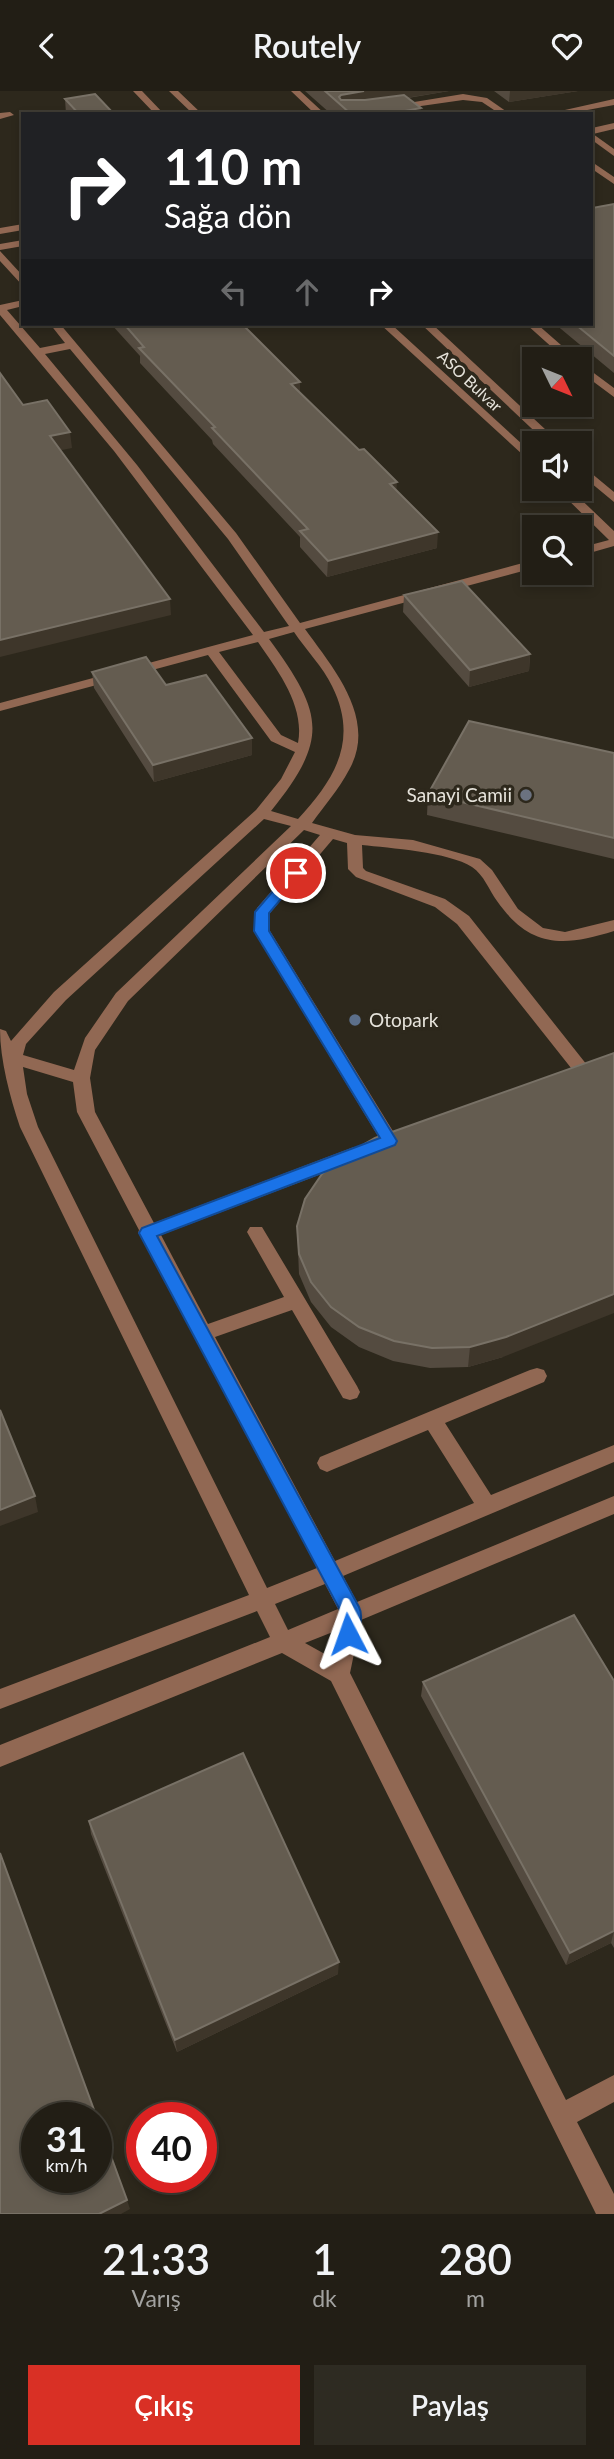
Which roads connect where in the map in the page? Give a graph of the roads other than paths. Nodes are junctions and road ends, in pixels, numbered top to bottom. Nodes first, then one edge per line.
1 (136, 91) edge
2 (173, 91) edge
3 (295, 91) edge
4 (614, 102) edge
5 (158, 112) edge
6 (196, 112) edge
7 (319, 112) edge
8 (359, 112) edge
9 (503, 112) edge
10 (562, 112) edge
11 (609, 126) edge
12 (614, 136) edge
13 (595, 139) edge
14 (614, 153) edge
15 (593, 166) edge
16 (614, 181) edge
17 (21, 227) edge
18 (0, 231) edge
19 (21, 243) edge
20 (0, 247) edge
21 (0, 254) edge
22 (21, 280) edge
23 (21, 303) edge
24 (0, 308) edge
25 (57, 326) edge
26 (387, 326) edge
27 (428, 326) edge
28 (533, 326) edge
29 (72, 345) junction
30 (558, 347) edge
31 (37, 352) junction
32 (592, 376) edge
33 (614, 394) edge
34 (101, 403) junction
35 (541, 431) edge
36 (522, 451) edge
37 (592, 478) edge
38 (614, 498) edge
39 (576, 501) edge
40 (612, 534) edge
41 (592, 545) edge
42 (522, 567) edge
43 (297, 627) junction
44 (260, 635) junction
45 (210, 649) junction
46 (0, 707) edge
47 (304, 751) junction
48 (261, 813) junction
49 (300, 826) junction
50 (329, 834) junction
51 (354, 840) junction
52 (614, 925) edge
53 (0, 1035) edge
54 (6, 1060) edge
55 (603, 1061) edge
56 (80, 1078) junction
57 (256, 1232) dead end
58 (148, 1233) junction
59 (297, 1300) junction
60 (202, 1334) junction
61 (537, 1376) dead end
62 (350, 1392) dead end
63 (432, 1419) junction
64 (614, 1453) edge
65 (327, 1463) dead end
66 (614, 1505) edge
67 (487, 1506) junction
68 (331, 1572) junction
69 (263, 1598) junction
70 (352, 1614) junction
71 (283, 1642) junction
72 (340, 1674) junction
73 (0, 1699) edge
74 (0, 1756) edge
75 (614, 2088) edge
76 (561, 2117) junction
77 (610, 2214) edge

1 - 5 street
2 - 6 street
3 - 7 street
4 - 10 street
8 - 9 street
11 - 12 street
12 - 13 street
13 - 14 street
15 - 16 street
17 - 18 street
19 - 20 street
21 - 22 street
23 - 24 street
24 - 31 street
25 - 29 street
26 - 36 street, ASO Bulvar
27 - 35 street, ASO Bulvar
28 - 30 street
29 - 31 street
29 - 34 street
31 - 34 street
32 - 33 street
34 - 43 street
34 - 44 street
37 - 38 street
39 - 40 street
40 - 41 street
42 - 43 street
43 - 44 street
43 - 49 street
44 - 45 street
44 - 47 street
45 - 46 street
45 - 47 street
47 - 48 street
48 - 49 street
48 - 54 street
49 - 50 street
49 - 56 street
50 - 51 street
50 - 58 street
51 - 52 street
51 - 55 street
53 - 54 street
54 - 56 street
54 - 69 street
56 - 58 street
57 - 59 street
58 - 60 street
59 - 60 street
59 - 62 street
60 - 68 street
61 - 63 street
63 - 65 street
63 - 67 street
64 - 67 street
66 - 70 street
67 - 68 street
68 - 69 street
68 - 70 street
69 - 71 street
69 - 73 street
70 - 71 street
70 - 72 street
71 - 72 street
71 - 74 street
72 - 76 street
75 - 76 street
76 - 77 street

